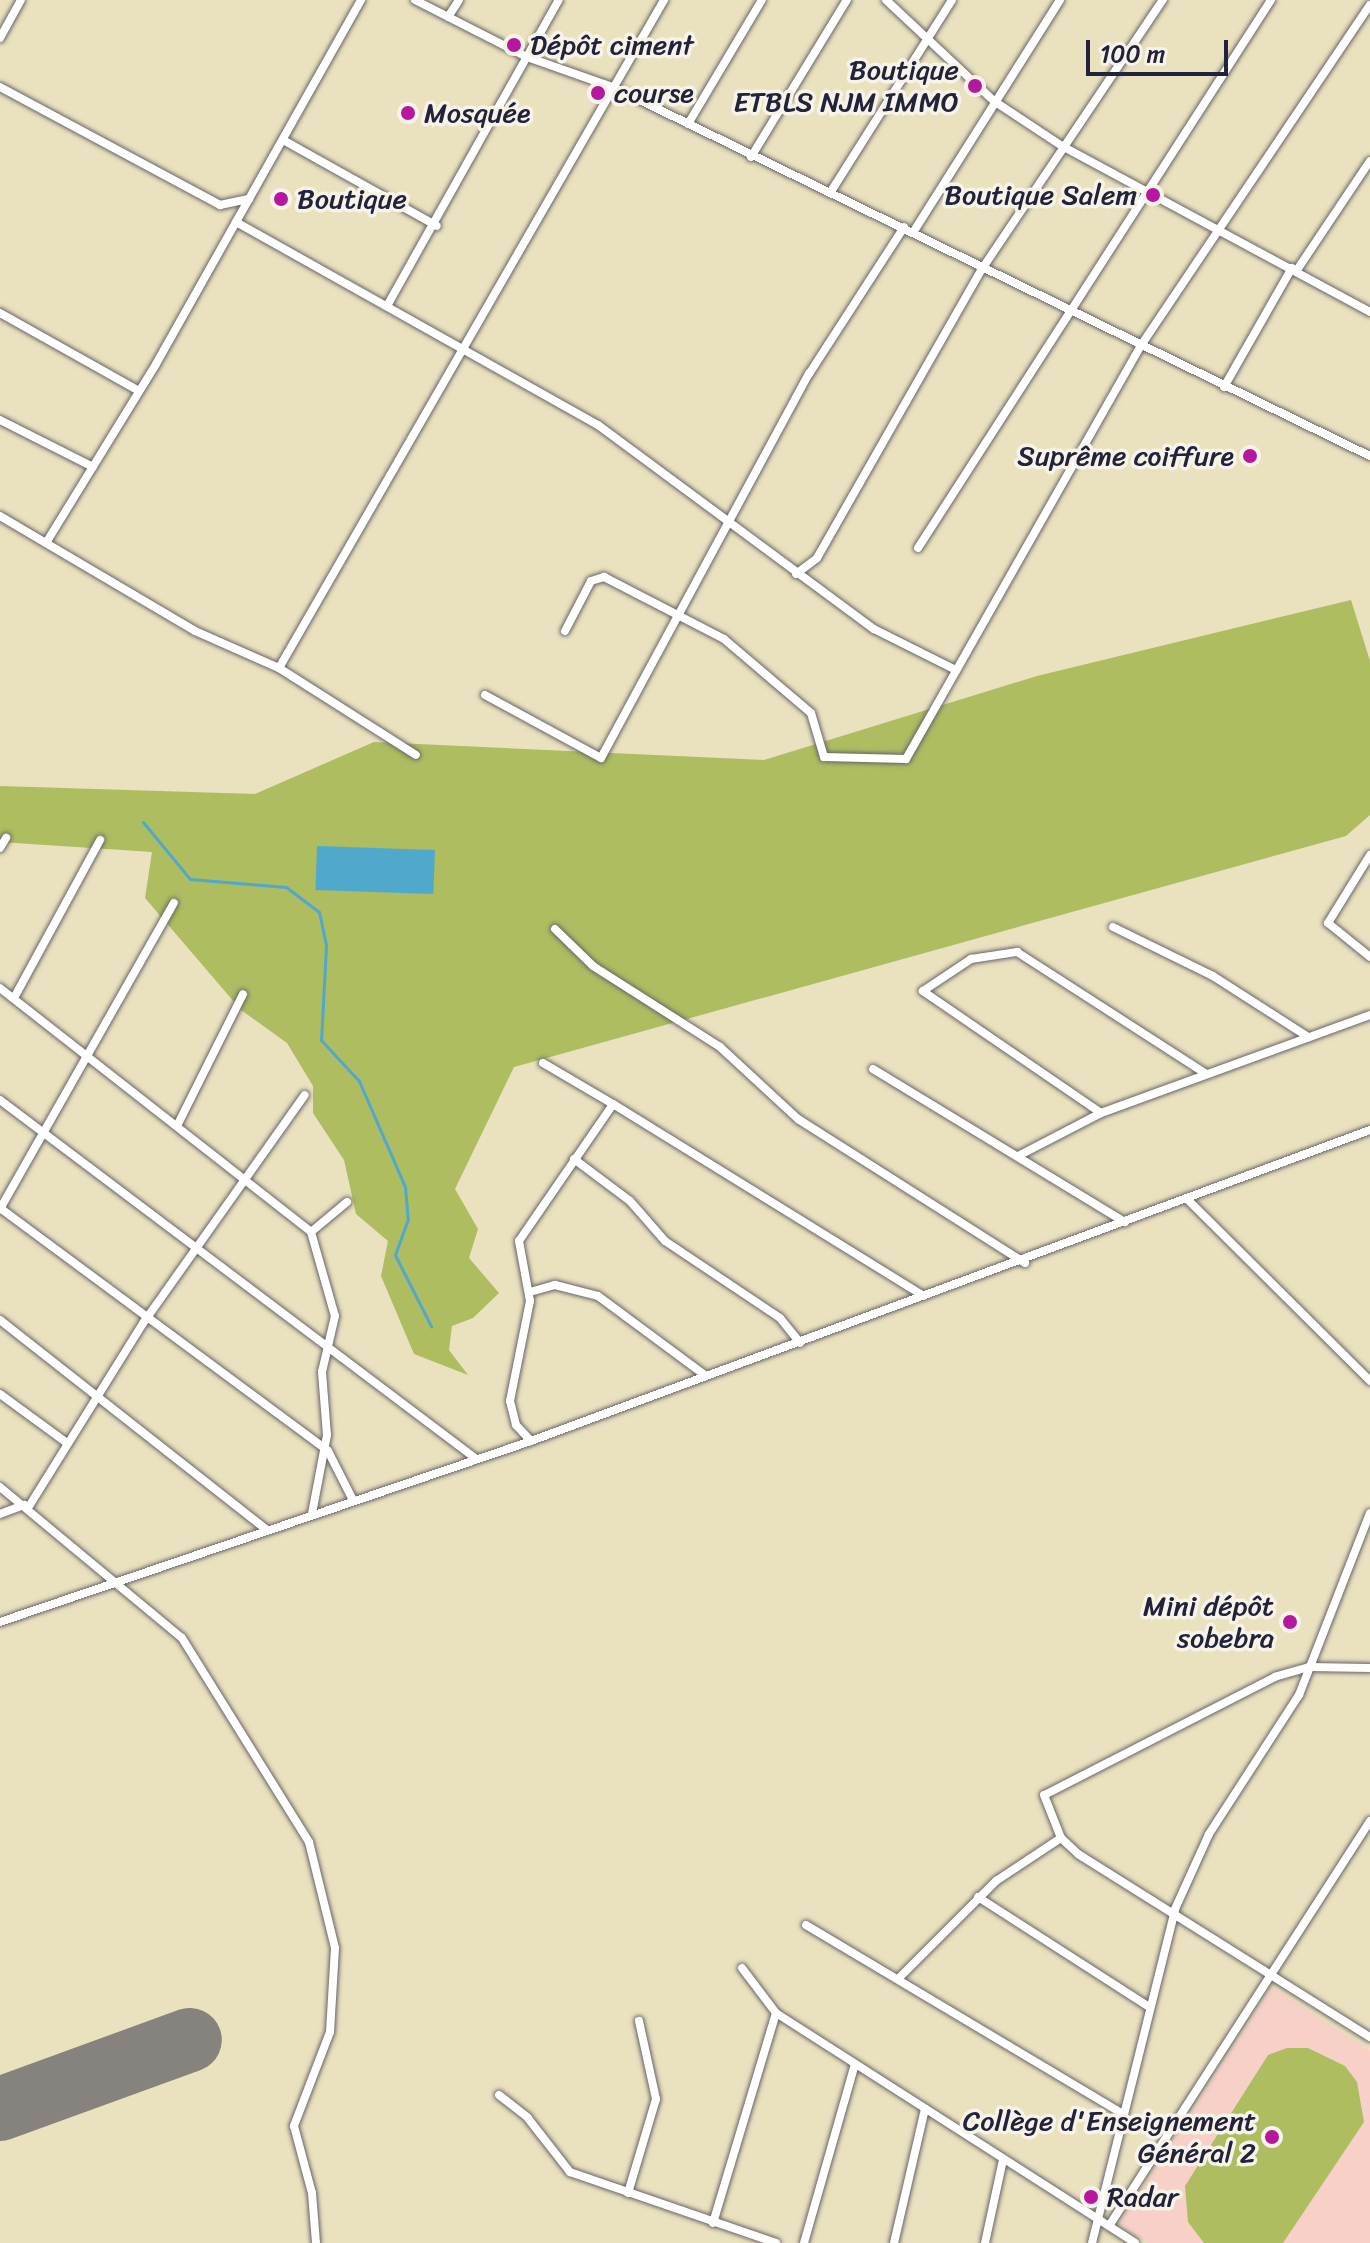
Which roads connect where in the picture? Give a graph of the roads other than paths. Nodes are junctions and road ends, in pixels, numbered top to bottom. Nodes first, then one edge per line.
1 (21, 0) edge
2 (361, 0) edge
3 (415, 0) edge
4 (459, 0) edge
5 (559, 0) edge
6 (664, 0) edge
7 (762, 0) edge
8 (847, 0) edge
9 (886, 0) edge
10 (952, 0) edge
11 (1060, 0) edge
12 (1163, 0) edge
13 (1271, 0) edge
14 (1370, 5) edge
15 (448, 17) junction
16 (0, 38) edge
17 (926, 39) junction
18 (527, 57) junction
19 (0, 87) edge
20 (615, 88) junction
21 (994, 101) junction
22 (688, 124) junction
23 (283, 140) junction
24 (1062, 146) junction
25 (751, 157) junction
26 (1370, 161) edge
27 (1146, 189) junction
28 (830, 193) junction
29 (250, 198) junction
30 (236, 222) junction
31 (437, 226) junction
32 (904, 227) junction
33 (1217, 228) junction
34 (914, 231) junction
35 (982, 269) junction
36 (1294, 269) junction
37 (387, 306) junction
38 (1067, 310) junction
39 (1370, 312) edge
40 (0, 313) edge
41 (1140, 347) junction
42 (462, 351) junction
43 (1224, 387) junction
44 (139, 391) junction
45 (0, 420) edge
46 (1370, 456) edge
47 (93, 467) junction
48 (0, 516) edge
49 (730, 524) junction
50 (46, 543) junction
51 (918, 548) dead end
52 (796, 574) junction
53 (679, 622) junction
54 (565, 631) dead end
55 (279, 668) junction
56 (956, 670) junction
57 (485, 695) dead end
58 (416, 755) dead end
59 (6, 838) dead end
60 (100, 840) dead end
61 (0, 848) edge
62 (1370, 855) edge
63 (174, 903) dead end
64 (1113, 927) dead end
65 (555, 929) dead end
66 (1370, 957) edge
67 (0, 988) edge
68 (243, 994) dead end
69 (14, 998) junction
70 (1370, 1015) edge
71 (1308, 1037) junction
72 (82, 1055) junction
73 (543, 1063) dead end
74 (873, 1069) dead end
75 (1206, 1074) junction
76 (305, 1095) dead end
77 (0, 1100) edge
78 (613, 1104) junction
79 (1101, 1113) junction
80 (178, 1124) junction
81 (1370, 1130) edge
82 (40, 1131) junction
83 (1020, 1155) junction
84 (574, 1159) junction
85 (247, 1177) junction
86 (1188, 1200) junction
87 (347, 1202) dead end
88 (0, 1208) edge
89 (1125, 1222) junction
90 (311, 1232) junction
91 (195, 1250) junction
92 (1025, 1263) junction
93 (530, 1292) junction
94 (924, 1296) junction
95 (0, 1320) edge
96 (144, 1322) junction
97 (800, 1343) junction
98 (326, 1349) junction
99 (706, 1376) junction
100 (1370, 1381) edge
101 (0, 1394) edge
102 (95, 1396) junction
103 (531, 1441) junction
104 (67, 1443) junction
105 (324, 1448) junction
106 (475, 1458) junction
107 (0, 1487) edge
108 (353, 1500) junction
109 (26, 1506) junction
110 (1370, 1513) edge
111 (0, 1514) edge
112 (312, 1514) junction
113 (267, 1530) junction
114 (120, 1580) junction
115 (0, 1622) edge
116 (1309, 1667) junction
117 (1370, 1668) edge
118 (1370, 1821) edge
119 (1061, 1838) junction
120 (978, 1897) junction
121 (1175, 1909) junction
122 (806, 1925) dead end
123 (742, 1968) dead end
124 (1275, 1973) junction
125 (900, 1977) junction
126 (1146, 2005) junction
127 (776, 2013) junction
128 (639, 2021) dead end
129 (1369, 2035) edge
130 (855, 2064) junction
131 (499, 2095) dead end
132 (925, 2109) junction
133 (1120, 2112) junction
134 (1003, 2160) junction
135 (628, 2193) junction
136 (1099, 2218) junction
137 (713, 2223) junction
138 (1109, 2226) junction
139 (316, 2243) edge
140 (776, 2243) edge
141 (804, 2243) edge
142 (894, 2243) edge
143 (985, 2243) edge
144 (1092, 2243) edge
145 (1135, 2243) edge

1 - 16 street
2 - 23 street
3 - 15 street
4 - 15 street
5 - 18 street
6 - 20 street
7 - 22 street
8 - 25 street
9 - 17 street
10 - 17 street
11 - 21 street
12 - 24 street
13 - 27 street
14 - 33 street
15 - 18 street
17 - 21 street
17 - 28 street
18 - 20 street
18 - 31 street
19 - 29 street
20 - 22 street
20 - 42 street
21 - 24 street
21 - 34 street
22 - 25 street
23 - 29 street
23 - 31 street
24 - 27 street
24 - 35 street
25 - 28 street
26 - 36 street
27 - 33 street
27 - 38 street
28 - 32 street
29 - 30 street
30 - 37 street
30 - 44 street
31 - 37 street
32 - 34 street
32 - 49 street
33 - 36 street
33 - 41 street
34 - 35 street
35 - 38 street
35 - 52 street
36 - 39 street
36 - 43 street
37 - 42 street
38 - 41 street
38 - 51 street
40 - 44 street
41 - 43 street
41 - 56 street
42 - 49 street
42 - 55 street
43 - 46 street
44 - 47 street
45 - 47 street
47 - 50 street
48 - 50 street
49 - 52 street
49 - 53 street
50 - 55 street
52 - 56 street
53 - 54 street
53 - 56 street
53 - 57 street
55 - 58 street
59 - 61 street
60 - 69 street
62 - 66 street
63 - 72 street
64 - 71 street
65 - 92 street
67 - 69 street
68 - 80 street
69 - 72 street
70 - 71 street
71 - 75 street
72 - 80 street
72 - 82 street
73 - 78 street
74 - 83 street
75 - 79 street
75 - 79 street
76 - 85 street
77 - 82 street
78 - 84 street
78 - 94 street
79 - 83 street
80 - 85 street
81 - 86 street
82 - 88 street
82 - 91 street
83 - 89 street
84 - 93 street
84 - 97 street
85 - 90 street
85 - 91 street
86 - 89 street
86 - 100 street
87 - 90 street
88 - 96 street
89 - 92 street
90 - 98 street
91 - 96 street
91 - 98 street
92 - 94 street
93 - 99 street
93 - 103 street
94 - 97 street
95 - 102 street
96 - 102 street
96 - 105 street
97 - 99 street
98 - 105 street
98 - 106 street
99 - 103 street
101 - 104 street
102 - 104 street
102 - 113 street
103 - 106 street
104 - 109 street
105 - 108 street
105 - 112 street
106 - 108 street
107 - 109 street
108 - 112 street
109 - 111 street
109 - 114 street
110 - 116 street
112 - 113 street
113 - 114 street
114 - 115 street
114 - 139 street
116 - 117 street
116 - 119 street
116 - 121 street
118 - 124 street
119 - 120 street
119 - 121 street
120 - 125 street
120 - 126 street
121 - 124 street
121 - 126 street
122 - 125 street
123 - 127 street
124 - 129 street
124 - 138 street
125 - 133 street
126 - 133 street
127 - 130 street
127 - 137 street
128 - 135 street
130 - 132 street
130 - 141 street
131 - 135 street
132 - 134 street
132 - 142 street
133 - 136 street
134 - 136 street
134 - 143 street
135 - 137 street
136 - 138 street
136 - 144 street
137 - 140 street
138 - 145 street

